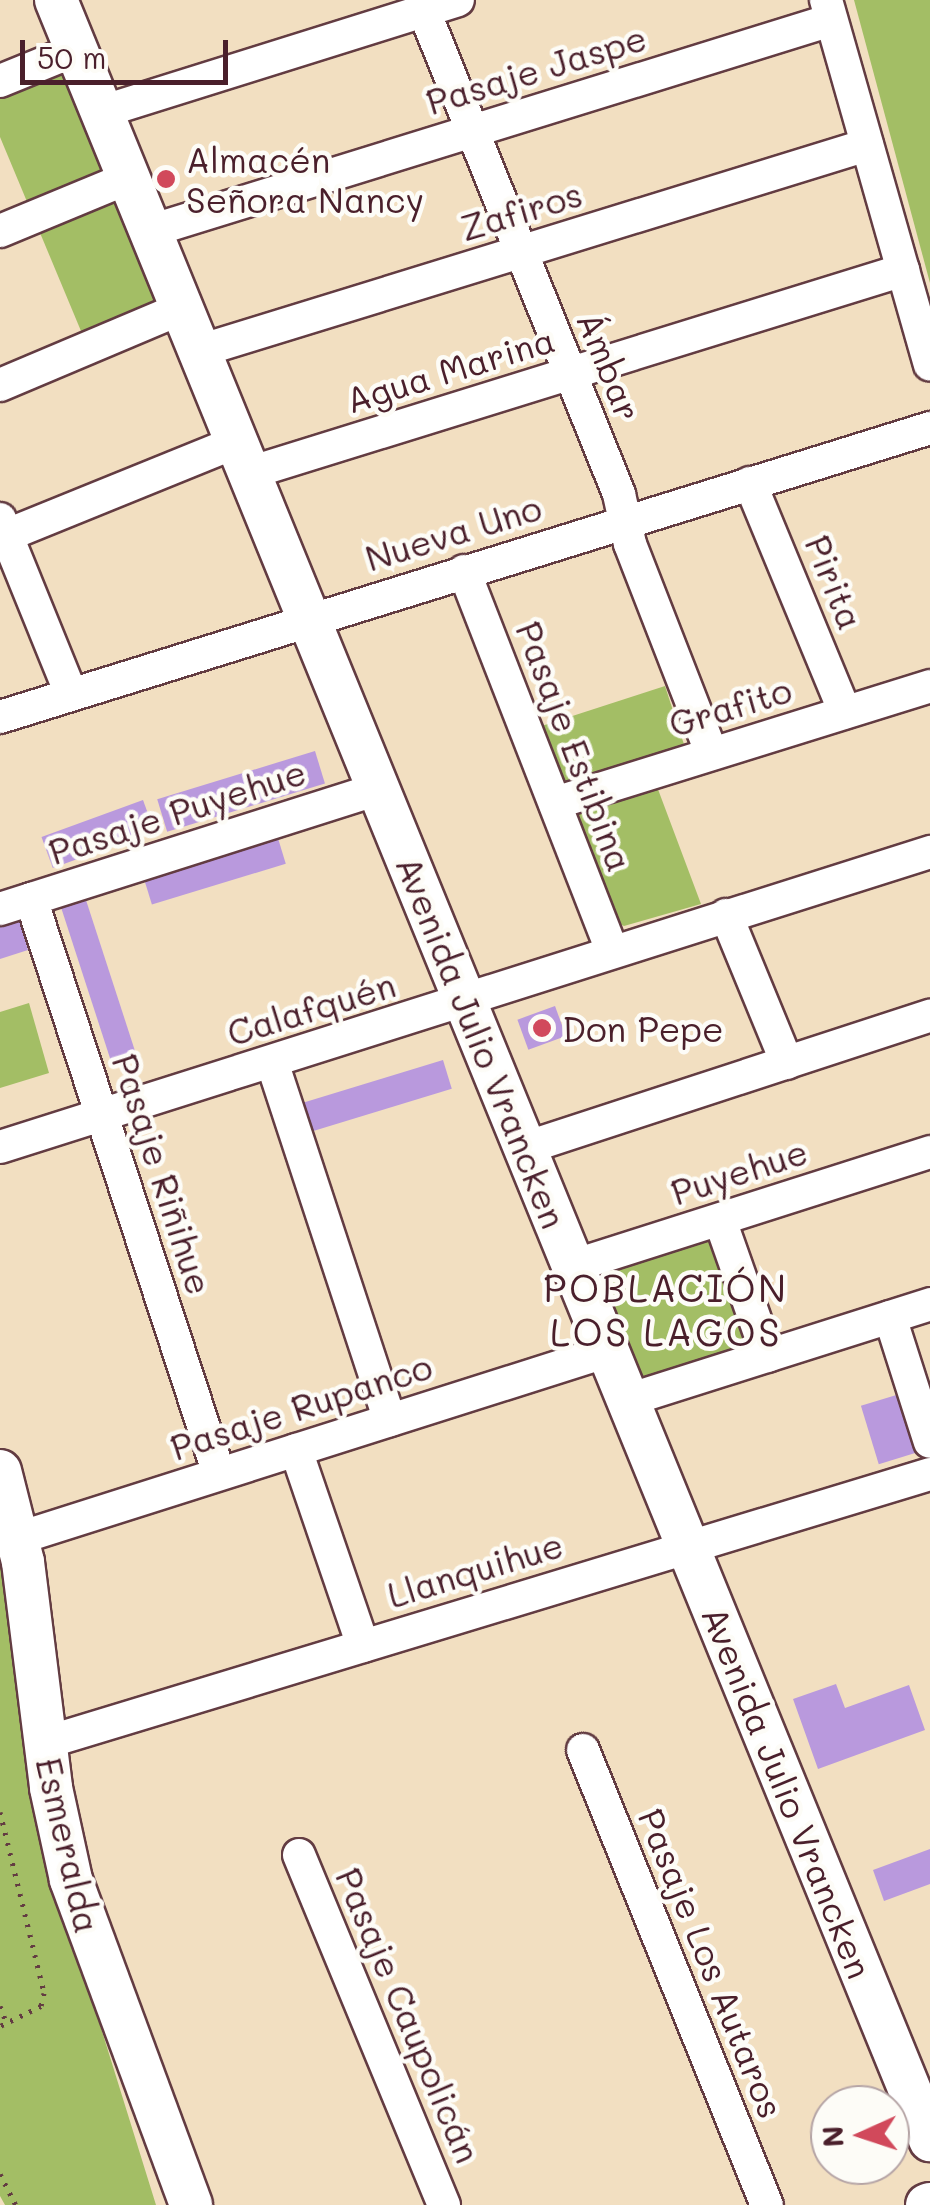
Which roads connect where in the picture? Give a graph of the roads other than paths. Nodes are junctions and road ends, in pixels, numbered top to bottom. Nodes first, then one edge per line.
1 (56, 0) edge
2 (458, 0) edge
3 (828, 10) edge
4 (424, 11) junction
5 (354, 15) edge
6 (76, 50) junction
7 (0, 81) edge
8 (101, 112) junction
9 (472, 131) junction
10 (867, 145) junction
11 (128, 178) junction
12 (0, 231) edge
13 (150, 231) junction
14 (521, 252) junction
15 (903, 270) junction
16 (182, 308) junction
17 (199, 350) junction
18 (930, 364) edge
19 (570, 373) junction
20 (0, 385) edge
21 (930, 428) edge
22 (243, 457) junction
23 (750, 482) junction
24 (625, 522) junction
25 (2, 531) edge
26 (464, 571) junction
27 (309, 619) junction
28 (930, 686) edge
29 (70, 694) junction
30 (845, 712) junction
31 (0, 717) edge
32 (712, 754) junction
33 (378, 789) junction
34 (554, 803) junction
35 (930, 852) edge
36 (15, 904) edge
37 (726, 914) junction
38 (612, 950) junction
39 (464, 999) junction
40 (930, 1016) edge
41 (272, 1062) junction
42 (787, 1062) junction
43 (101, 1115) junction
44 (0, 1147) edge
45 (525, 1148) junction
46 (930, 1152) edge
47 (720, 1220) junction
48 (573, 1266) junction
49 (930, 1304) edge
50 (890, 1317) junction
51 (608, 1351) junction
52 (768, 1356) junction
53 (628, 1400) junction
54 (390, 1420) junction
55 (930, 1442) edge
56 (296, 1450) junction
57 (0, 1472) edge
58 (219, 1474) junction
59 (930, 1474) edge
60 (19, 1538) junction
61 (688, 1548) junction
62 (363, 1646) junction
63 (44, 1743) junction
64 (583, 1750) dead end
65 (299, 1855) dead end
66 (930, 2140) edge
67 (191, 2205) edge
68 (444, 2205) edge
69 (767, 2205) edge

1 - 6 street, Avenida Julio Vrancken
2 - 4 street
3 - 9 street, Pasaje Jaspe
3 - 10 street
4 - 5 street
4 - 9 street, Ámbar
5 - 8 street
6 - 7 street
6 - 8 street, Avenida Julio Vrancken
8 - 11 street, Avenida Julio Vrancken
9 - 13 street, Pasaje Jaspe
9 - 14 street, Ámbar
10 - 14 street, Zafiros
10 - 15 street
11 - 12 street
11 - 13 street, Avenida Julio Vrancken
13 - 16 street, Avenida Julio Vrancken
14 - 17 street, Zafiros
14 - 19 street, Ámbar
15 - 18 street
15 - 19 street, Agua Marina
16 - 17 street, Avenida Julio Vrancken
16 - 20 street
17 - 22 street, Avenida Julio Vrancken
19 - 22 street, Agua Marina
19 - 24 street, Ámbar
21 - 23 street, Nueva Uno
22 - 25 street, Agua Marina
22 - 27 street, Avenida Julio Vrancken
23 - 24 street, Nueva Uno
23 - 30 street, Pirita
24 - 26 street, Nueva Uno
24 - 32 street, Ámbar
25 - 29 street
26 - 27 street, Nueva Uno
26 - 34 street, Pasaje Estibina
27 - 29 street, Nueva Uno
27 - 33 street, Avenida Julio Vrancken
28 - 30 street, Grafito
29 - 31 street, Nueva Uno
30 - 32 street, Grafito
32 - 34 street, Grafito
33 - 36 street, Pasaje Puyehue
33 - 39 street, Avenida Julio Vrancken
34 - 38 street, Pasaje Estibina
35 - 37 street, Calafquén
36 - 43 street, Pasaje Riñihue
37 - 38 street, Calafquén
37 - 42 street
38 - 39 street, Calafquén
39 - 41 street, Calafquén
39 - 45 street, Avenida Julio Vrancken
40 - 42 street
41 - 43 street, Calafquén
41 - 54 street
42 - 45 street
43 - 44 street, Calafquén
43 - 58 street, Pasaje Riñihue
45 - 48 street, Avenida Julio Vrancken
46 - 47 street, Puyehue
47 - 48 street, Puyehue
47 - 52 street
48 - 51 street, Avenida Julio Vrancken
49 - 50 street
50 - 52 street
50 - 55 street
51 - 53 street, Avenida Julio Vrancken
51 - 54 street, Pasaje Rupanco
52 - 53 street
53 - 61 street, Avenida Julio Vrancken
54 - 56 street, Pasaje Rupanco
56 - 58 street, Pasaje Rupanco
56 - 62 street
57 - 60 street, Esmeralda
58 - 60 street, Pasaje Rupanco
59 - 61 street, Llanquihue
60 - 63 street, Esmeralda
61 - 62 street, Llanquihue
61 - 66 street, Avenida Julio Vrancken
62 - 63 street, Llanquihue
63 - 67 street, Esmeralda
64 - 69 street, Pasaje Los Autaros
65 - 68 street, Pasaje Caupolicán

